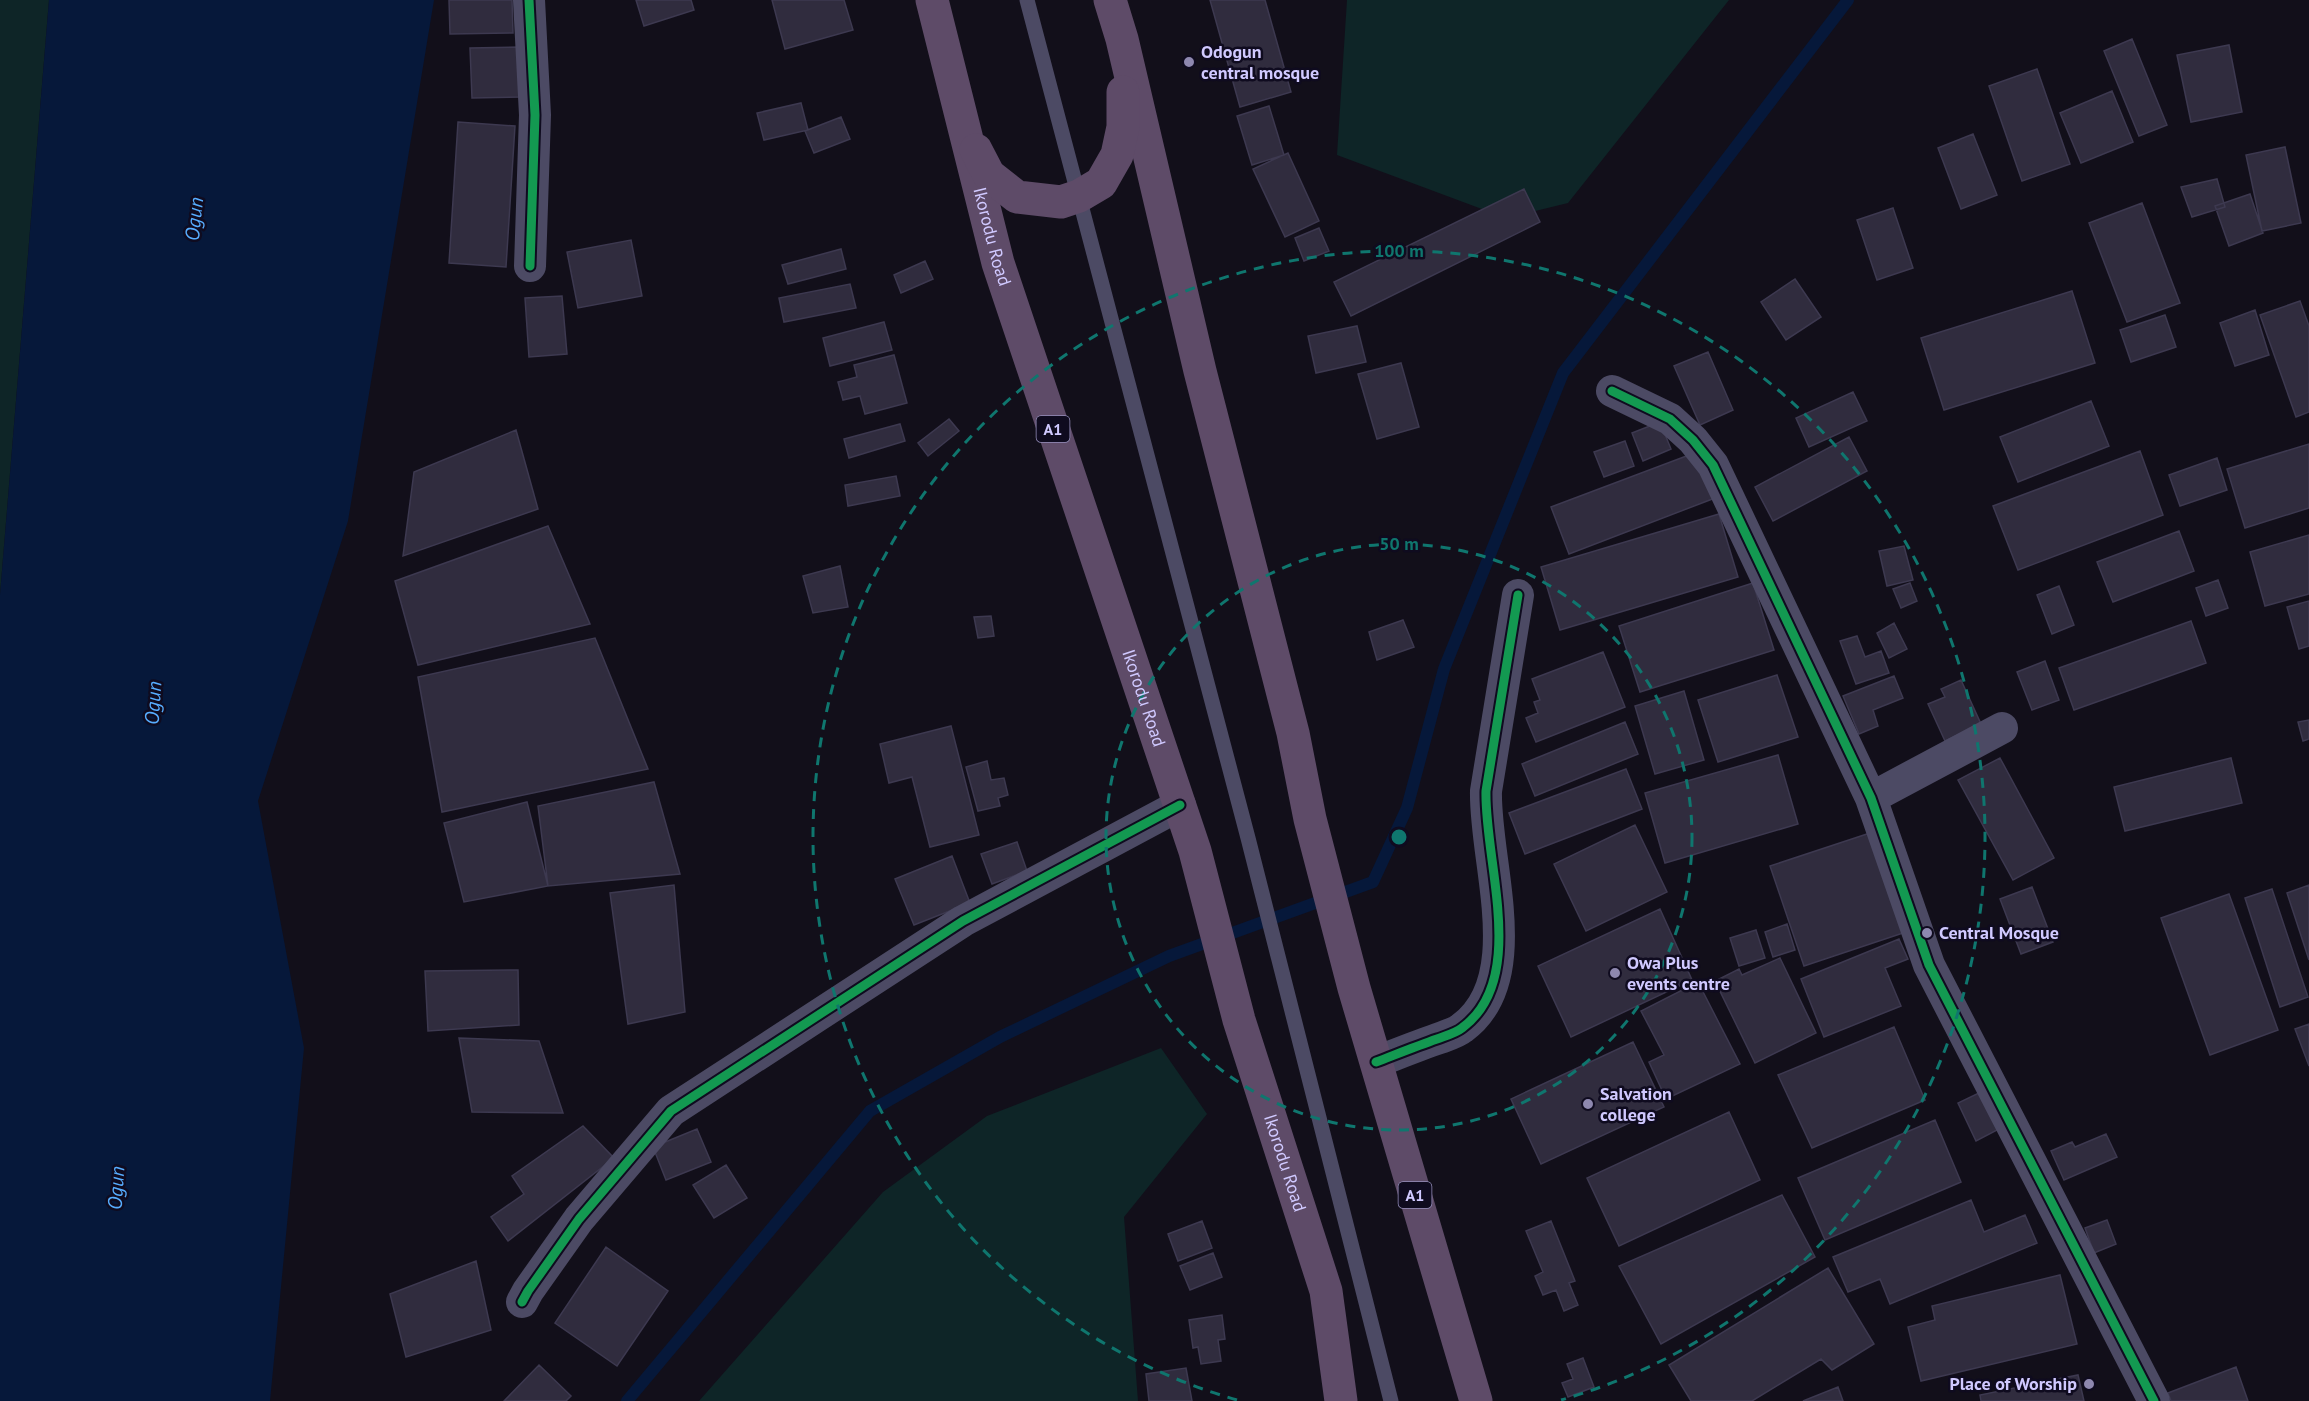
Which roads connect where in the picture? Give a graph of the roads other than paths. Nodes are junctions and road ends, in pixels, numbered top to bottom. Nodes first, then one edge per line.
1 (530, 0) edge
2 (932, 0) edge
3 (1027, 0) edge
4 (1110, 0) edge
5 (1122, 39) junction
6 (967, 133) junction
7 (1079, 196) junction
8 (530, 266) dead end
9 (1612, 391) dead end
10 (1518, 595) dead end
11 (2002, 728) dead end
12 (1871, 798) junction
13 (1180, 805) junction
14 (1377, 1062) junction
15 (1326, 1291) junction
16 (522, 1302) dead end
17 (1326, 1401) edge
18 (1341, 1401) edge
19 (1391, 1401) edge
20 (1476, 1401) edge
21 (2154, 1401) edge

1 - 8 street
2 - 6 highway, Ikorodu Road / A1
3 - 7 lane
4 - 5 highway, A1
5 - 7 highway
5 - 14 highway, A1
6 - 7 highway
6 - 13 highway, Ikorodu Road / A1
7 - 19 lane
9 - 12 street
10 - 14 street
11 - 12 street
12 - 21 street
13 - 15 highway, Ikorodu Road / A1
13 - 16 street
14 - 20 highway, A1
15 - 17 lane
15 - 18 highway, Ikorodu Road / A1

